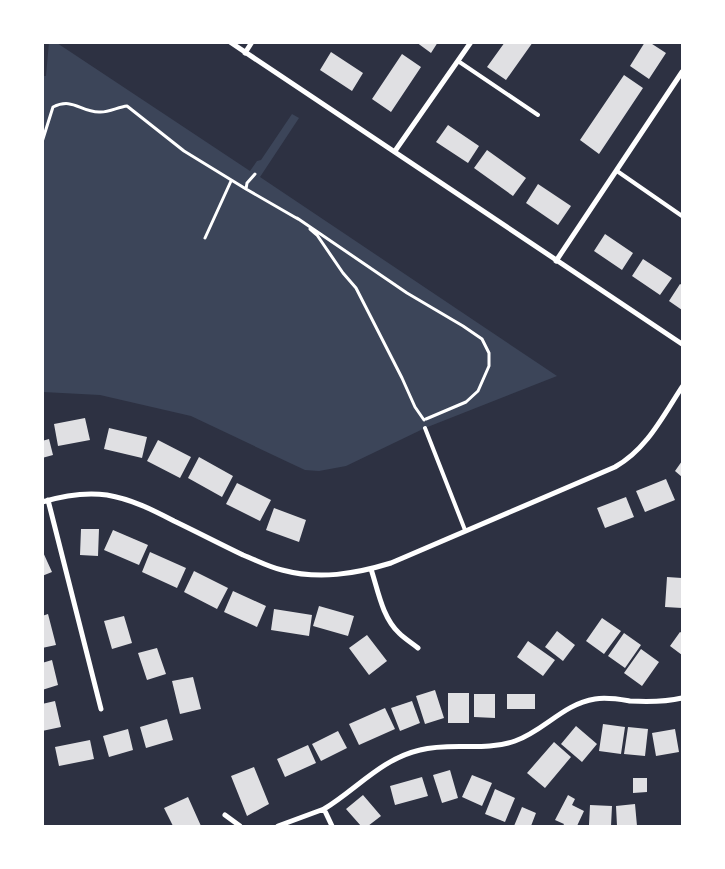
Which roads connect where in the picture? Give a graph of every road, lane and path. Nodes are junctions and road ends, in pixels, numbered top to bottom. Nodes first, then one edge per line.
1 (230, 42) edge
2 (252, 42) edge
3 (471, 42) edge
4 (245, 53) junction
5 (458, 61) junction
6 (682, 72) edge
7 (538, 115) dead end
8 (42, 142) edge
9 (395, 152) junction
10 (617, 170) junction
11 (255, 174) dead end
12 (230, 181) junction
13 (246, 189) junction
14 (682, 216) edge
15 (298, 218) junction
16 (204, 238) dead end
17 (556, 260) junction
18 (682, 344) edge
19 (682, 387) edge
20 (424, 420) junction
21 (425, 428) joint
22 (45, 501) edge
23 (465, 530) junction
24 (371, 569) junction
25 (418, 648) dead end
26 (682, 698) edge
27 (101, 709) dead end
28 (324, 809) junction
29 (225, 815) dead end
30 (240, 826) edge
31 (278, 826) edge
32 (332, 826) edge

1 - 4 street
2 - 4 street
3 - 5 street
4 - 9 street
5 - 7 lane
5 - 9 street
6 - 10 street
8 - 12 path
9 - 17 street
10 - 14 lane
10 - 17 street
11 - 13 path
12 - 13 path
12 - 16 path
13 - 15 path
15 - 20 path
15 - 20 path
17 - 18 street
19 - 23 street
20 - 21 path
21 - 23 lane
22 - 24 street
22 - 27 street
23 - 24 street
24 - 25 street
26 - 28 street
28 - 31 street
28 - 32 street
29 - 30 street

